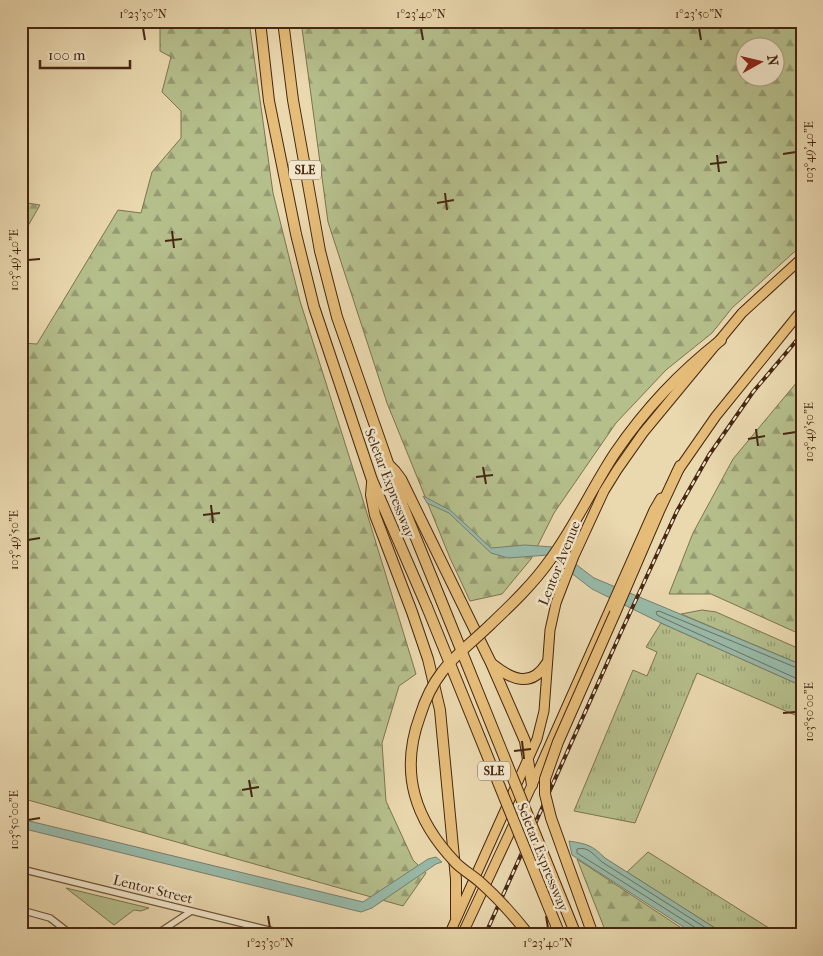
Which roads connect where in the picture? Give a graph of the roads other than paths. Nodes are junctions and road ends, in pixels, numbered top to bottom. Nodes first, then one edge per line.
1 (260, 21) edge
2 (283, 21) edge
3 (802, 258) edge
4 (802, 310) edge
5 (721, 340) junction
6 (387, 464) junction
7 (680, 466) joint
8 (372, 480) junction
9 (625, 583) junction
10 (492, 663) junction
11 (547, 663) junction
12 (529, 759) junction
13 (532, 785) junction
14 (21, 869) edge
15 (478, 872) junction
16 (490, 879) junction
17 (21, 910) edge
18 (190, 912) junction
19 (456, 917) junction
20 (276, 934) edge
21 (72, 935) edge
22 (155, 935) edge
23 (289, 935) edge
24 (449, 935) edge
25 (462, 935) edge
26 (529, 935) edge
27 (560, 935) edge
28 (576, 935) edge
29 (593, 935) edge

1 - 8 highway, Seletar Expressway / SLE
2 - 6 highway, Seletar Expressway / SLE
3 - 5 main road, Lentor Avenue
4 - 7 main road
5 - 11 main road, Lentor Avenue
5 - 26 highway, bridge
6 - 10 highway
6 - 28 highway, Seletar Expressway / SLE, bridge
7 - 9 highway
8 - 19 highway
8 - 27 highway, Seletar Expressway / SLE, bridge
9 - 13 main road
9 - 29 highway, bridge
10 - 11 highway
10 - 12 highway
11 - 12 main road, Lentor Avenue
12 - 13 highway
12 - 15 main road, Lentor Avenue
13 - 16 main road
14 - 18 street, Lentor Street
15 - 16 main road
15 - 19 main road, Lentor Avenue
16 - 25 main road
17 - 21 street
18 - 20 street, Lentor Street
18 - 22 street
19 - 24 main road, Lentor Avenue
20 - 23 street, Lentor Street

